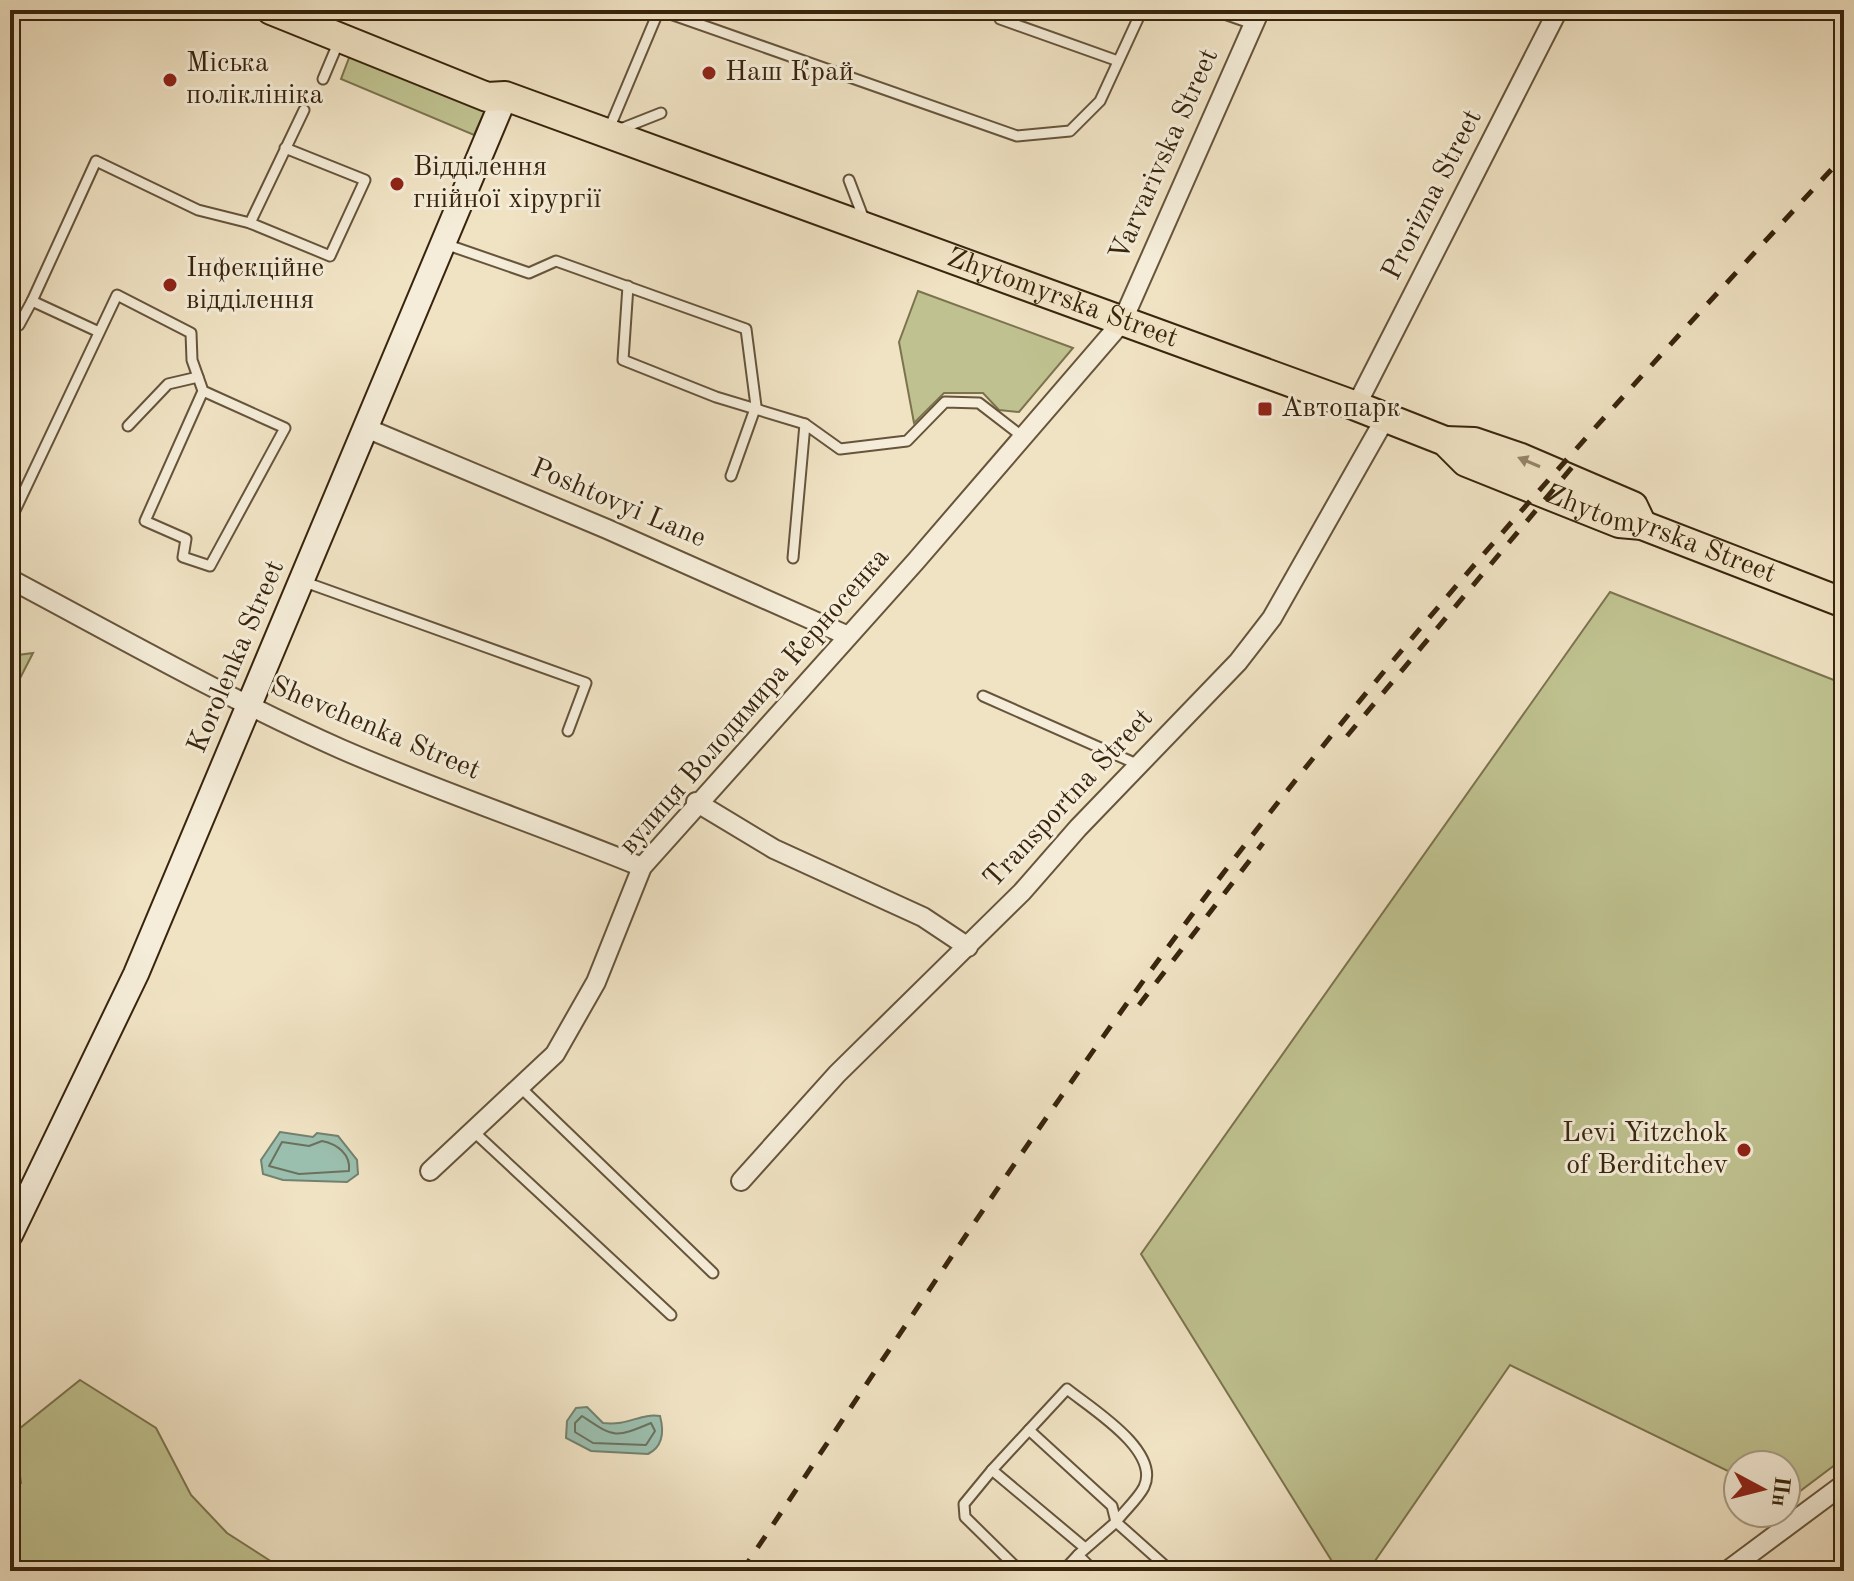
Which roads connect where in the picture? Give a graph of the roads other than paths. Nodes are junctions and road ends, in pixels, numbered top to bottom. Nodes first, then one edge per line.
1 (271, 10) edge
2 (320, 10) edge
3 (659, 10) edge
4 (1142, 10) edge
5 (1213, 10) edge
6 (1558, 10) edge
7 (1256, 17) edge
8 (1000, 19) dead end
9 (340, 39) junction
10 (1118, 61) junction
11 (323, 79) dead end
12 (505, 96) junction
13 (304, 110) dead end
14 (661, 113) dead end
15 (607, 135) junction
16 (285, 148) junction
17 (849, 180) dead end
18 (250, 223) junction
19 (868, 229) junction
20 (444, 243) junction
21 (628, 286) junction
22 (32, 301) junction
23 (10, 321) edge
24 (1122, 322) junction
25 (99, 332) junction
26 (198, 377) junction
27 (203, 391) junction
28 (756, 406) junction
29 (1356, 406) junction
30 (1386, 417) junction
31 (805, 424) junction
32 (128, 426) dead end
33 (366, 428) junction
34 (1023, 437) junction
35 (731, 476) dead end
36 (10, 521) edge
37 (793, 558) dead end
38 (10, 579) edge
39 (301, 581) junction
40 (1844, 603) edge
41 (846, 635) junction
42 (983, 696) dead end
43 (250, 706) junction
44 (568, 731) dead end
45 (1139, 765) junction
46 (696, 802) junction
47 (642, 867) junction
48 (968, 947) junction
49 (520, 1087) junction
50 (473, 1131) junction
51 (430, 1171) dead end
52 (741, 1181) dead end
53 (12, 1229) edge
54 (713, 1273) dead end
55 (671, 1315) dead end
56 (1029, 1430) junction
57 (992, 1470) junction
58 (1844, 1484) edge
59 (1116, 1522) junction
60 (1081, 1552) junction
61 (1020, 1571) edge
62 (1063, 1571) edge
63 (1094, 1571) edge
64 (1171, 1571) edge
65 (1727, 1571) edge

1 - 9 main road, Zhytomyrska Street
2 - 12 main road
3 - 10 lane
3 - 15 lane
4 - 10 lane
5 - 7 lane
6 - 29 street, Prorizna Street
7 - 24 street, Varvarivska Street
8 - 10 lane
9 - 11 lane
9 - 12 main road, Zhytomyrska Street
12 - 15 main road, Zhytomyrska Street
12 - 20 main road, Korolenka Street
13 - 16 lane
14 - 15 lane
15 - 19 main road, Zhytomyrska Street
16 - 18 lane
16 - 18 lane
17 - 19 lane
18 - 22 lane
19 - 24 main road, Zhytomyrska Street
20 - 21 lane
20 - 33 main road, Korolenka Street
21 - 28 lane
21 - 28 lane
22 - 23 lane
22 - 25 lane
24 - 29 main road, Zhytomyrska Street
24 - 34 street, вулиця Володимира Керносенка
25 - 26 lane
25 - 36 lane
26 - 27 lane
26 - 32 lane
27 - 27 lane
28 - 31 lane
28 - 35 lane
29 - 30 main road, Zhytomyrska Street
30 - 40 main road, Zhytomyrska Street
30 - 45 street, Transportna Street
31 - 34 lane
31 - 37 lane
33 - 39 main road, Korolenka Street
33 - 41 street, Poshtovyi Lane
34 - 41 street, вулиця Володимира Керносенка
38 - 43 street, Shevchenka Street
39 - 43 main road, Korolenka Street
39 - 44 lane
41 - 46 street, вулиця Володимира Керносенка
42 - 45 lane
43 - 47 street, Shevchenka Street
43 - 53 main road, Korolenka Street
45 - 48 street, Transportna Street
46 - 47 street, вулиця Володимира Керносенка
46 - 48 street
47 - 49 street, вулиця Володимира Керносенка
48 - 52 street, Transportna Street
49 - 50 street, вулиця Володимира Керносенка
49 - 54 lane
50 - 51 street, вулиця Володимира Керносенка
50 - 55 lane
56 - 57 lane
56 - 59 lane
56 - 59 lane
57 - 60 lane
57 - 61 lane
58 - 65 street
59 - 60 lane
59 - 64 lane
60 - 62 lane
60 - 63 lane

